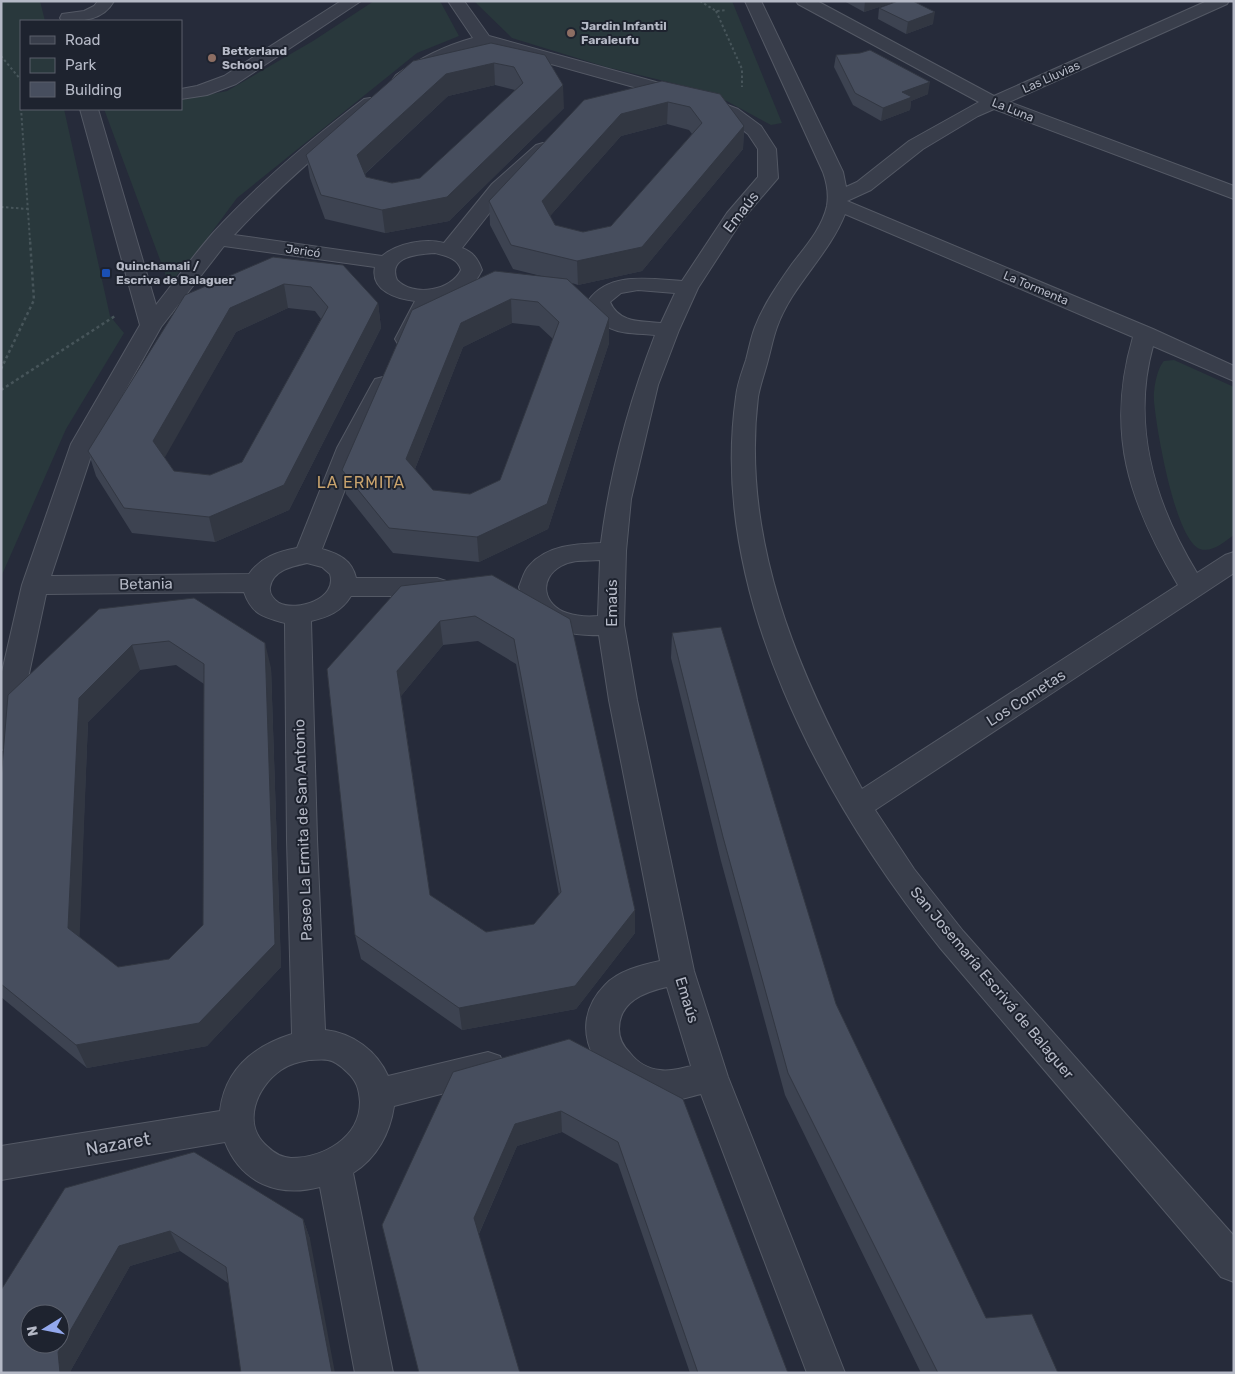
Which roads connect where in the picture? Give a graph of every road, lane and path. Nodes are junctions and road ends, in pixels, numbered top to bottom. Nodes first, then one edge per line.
1 (64, 1) edge
2 (106, 1) edge
3 (353, 1) edge
4 (456, 1) edge
5 (753, 1) edge
6 (804, 1) edge
7 (1221, 1) edge
8 (716, 11) dead end
9 (68, 19) edge
10 (483, 40) junction
11 (1, 56) edge
12 (20, 79) edge
13 (182, 94) edge
14 (994, 103) junction
15 (21, 110) edge
16 (89, 110) edge
17 (755, 130) junction
18 (557, 136) edge
19 (1234, 193) edge
20 (838, 200) junction
21 (1, 207) edge
22 (28, 209) junction
23 (219, 239) junction
24 (450, 249) junction
25 (387, 263) junction
26 (688, 288) junction
27 (428, 296) junction
28 (142, 298) junction
29 (151, 324) junction
30 (668, 330) junction
31 (1145, 334) junction
32 (1, 369) edge
33 (1234, 374) edge
34 (1, 390) edge
35 (613, 551) junction
36 (307, 554) junction
37 (1234, 561) edge
38 (256, 583) junction
39 (35, 585) junction
40 (343, 587) junction
41 (462, 587) edge
42 (1193, 588) junction
43 (298, 615) junction
44 (611, 625) junction
45 (1, 739) edge
46 (858, 807) junction
47 (678, 971) junction
48 (310, 1045) junction
49 (518, 1060) edge
50 (710, 1077) junction
51 (378, 1094) junction
52 (235, 1124) junction
53 (1, 1163) edge
54 (334, 1166) junction
55 (1234, 1264) edge
56 (374, 1373) edge
57 (826, 1373) edge

1 - 9 street
2 - 9 street
3 - 13 street
4 - 10 street
5 - 20 street
6 - 14 street, La Luna
7 - 14 street, Las Lluvias
8 - 17 path
10 - 17 street, Emaús
10 - 23 street
11 - 12 path
14 - 19 street, La Luna
14 - 20 street, Las Lluvias
15 - 22 path
16 - 28 street
17 - 26 street, Emaús
18 - 24 street
20 - 31 street, La Tormenta
20 - 46 street, San Josemaría Escrivá de Balaguer
21 - 22 path
22 - 32 path
23 - 25 street, Jericó
23 - 29 street
24 - 25 street
24 - 27 street
25 - 27 street
26 - 30 street, Emaús
26 - 30 street
27 - 36 street
28 - 29 street
28 - 34 path
29 - 39 street
30 - 35 street, Emaús
31 - 33 street, La Tormenta
31 - 42 street
35 - 44 street, Emaús
35 - 44 street
36 - 38 street
36 - 40 street
37 - 42 street, Los Cometas
38 - 39 street, Betania
38 - 43 street
39 - 45 street
40 - 41 street
40 - 43 street
42 - 46 street, Los Cometas
43 - 48 street, Paseo La Ermita de San Antonio
44 - 47 street, Emaús
46 - 55 street, San Josemaría Escrivá de Balaguer
47 - 50 street, Emaús
47 - 50 street
48 - 51 street
48 - 52 street
49 - 51 street
50 - 57 street, Emaús
51 - 54 street
52 - 53 street, Nazaret
52 - 54 street
54 - 56 street

